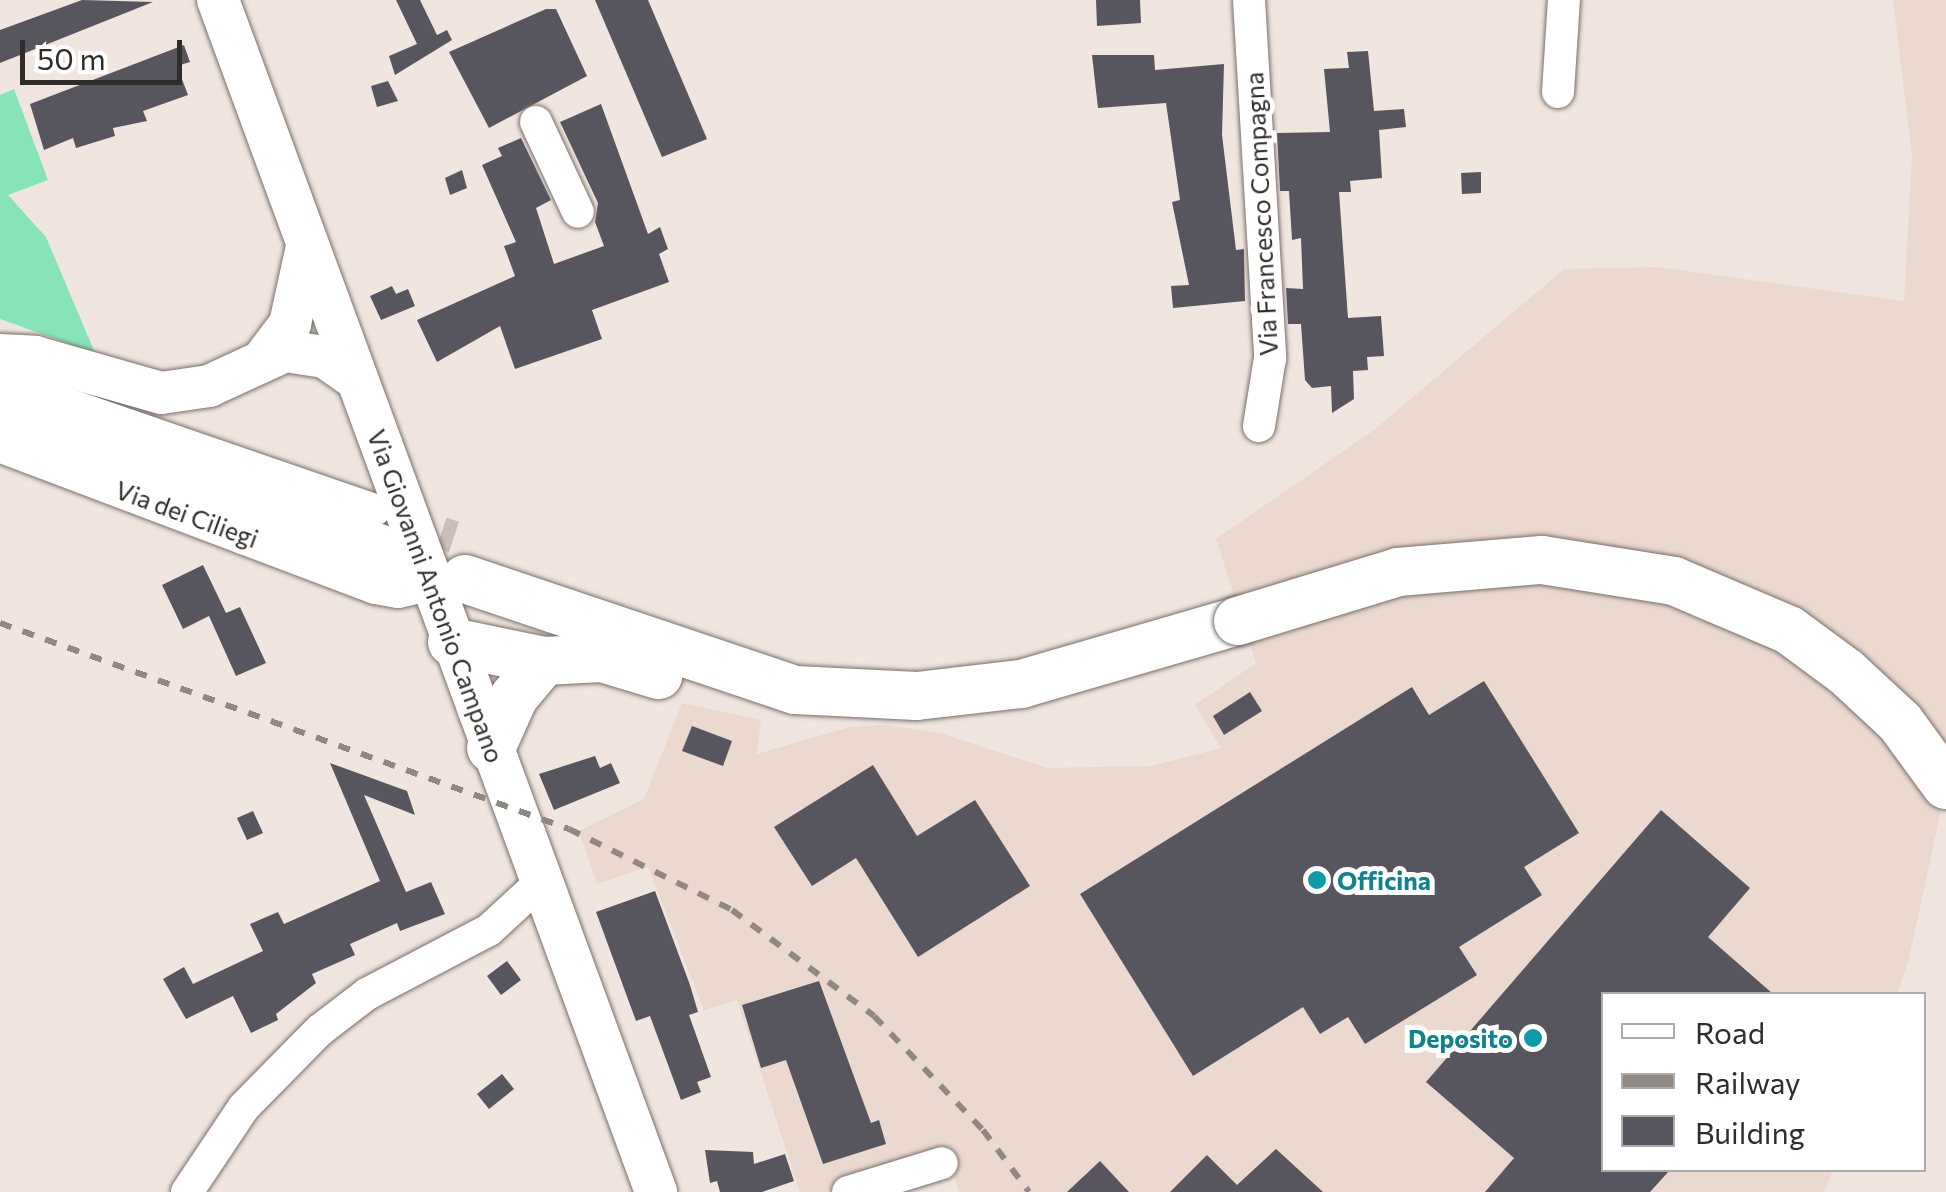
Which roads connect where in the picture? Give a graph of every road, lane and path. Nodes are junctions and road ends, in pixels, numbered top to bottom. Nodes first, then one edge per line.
1 (218, 0) edge
2 (1249, 0) edge
3 (1564, 0) edge
4 (1558, 92) dead end
5 (536, 122) dead end
6 (578, 212) dead end
7 (308, 246) junction
8 (0, 355) edge
9 (266, 356) junction
10 (356, 380) junction
11 (0, 381) edge
12 (0, 414) edge
13 (1259, 426) dead end
14 (0, 441) edge
15 (379, 548) junction
16 (447, 580) junction
17 (452, 642) junction
18 (544, 661) junction
19 (795, 690) junction
20 (491, 748) junction
21 (1946, 785) edge
22 (540, 883) junction
23 (555, 924) junction
24 (489, 930) junction
25 (942, 1162) dead end
26 (186, 1192) edge
27 (656, 1192) edge
28 (848, 1192) edge

1 - 7 main road, Via Giovanni Antonio Campano
2 - 13 street, Via Francesco Compagna
3 - 4 street
5 - 6 street
7 - 9 main road
7 - 10 main road, Via Giovanni Antonio Campano
8 - 9 main road
9 - 10 main road
10 - 16 main road, Via Giovanni Antonio Campano
11 - 15 street
12 - 15 highway
14 - 15 main road, Via dei Ciliegi
15 - 16 main road, Via dei Ciliegi
15 - 17 main road, Via dei Ciliegi
16 - 17 main road, Via Giovanni Antonio Campano
16 - 19 highway
17 - 18 highway
17 - 20 main road, Via Giovanni Antonio Campano
18 - 19 highway
18 - 20 highway
19 - 21 highway, bridge
20 - 22 main road, Via Giovanni Antonio Campano
22 - 23 main road, Via Giovanni Antonio Campano
22 - 24 street
23 - 24 street
23 - 27 main road, Via Giovanni Antonio Campano
24 - 26 street
25 - 28 street

